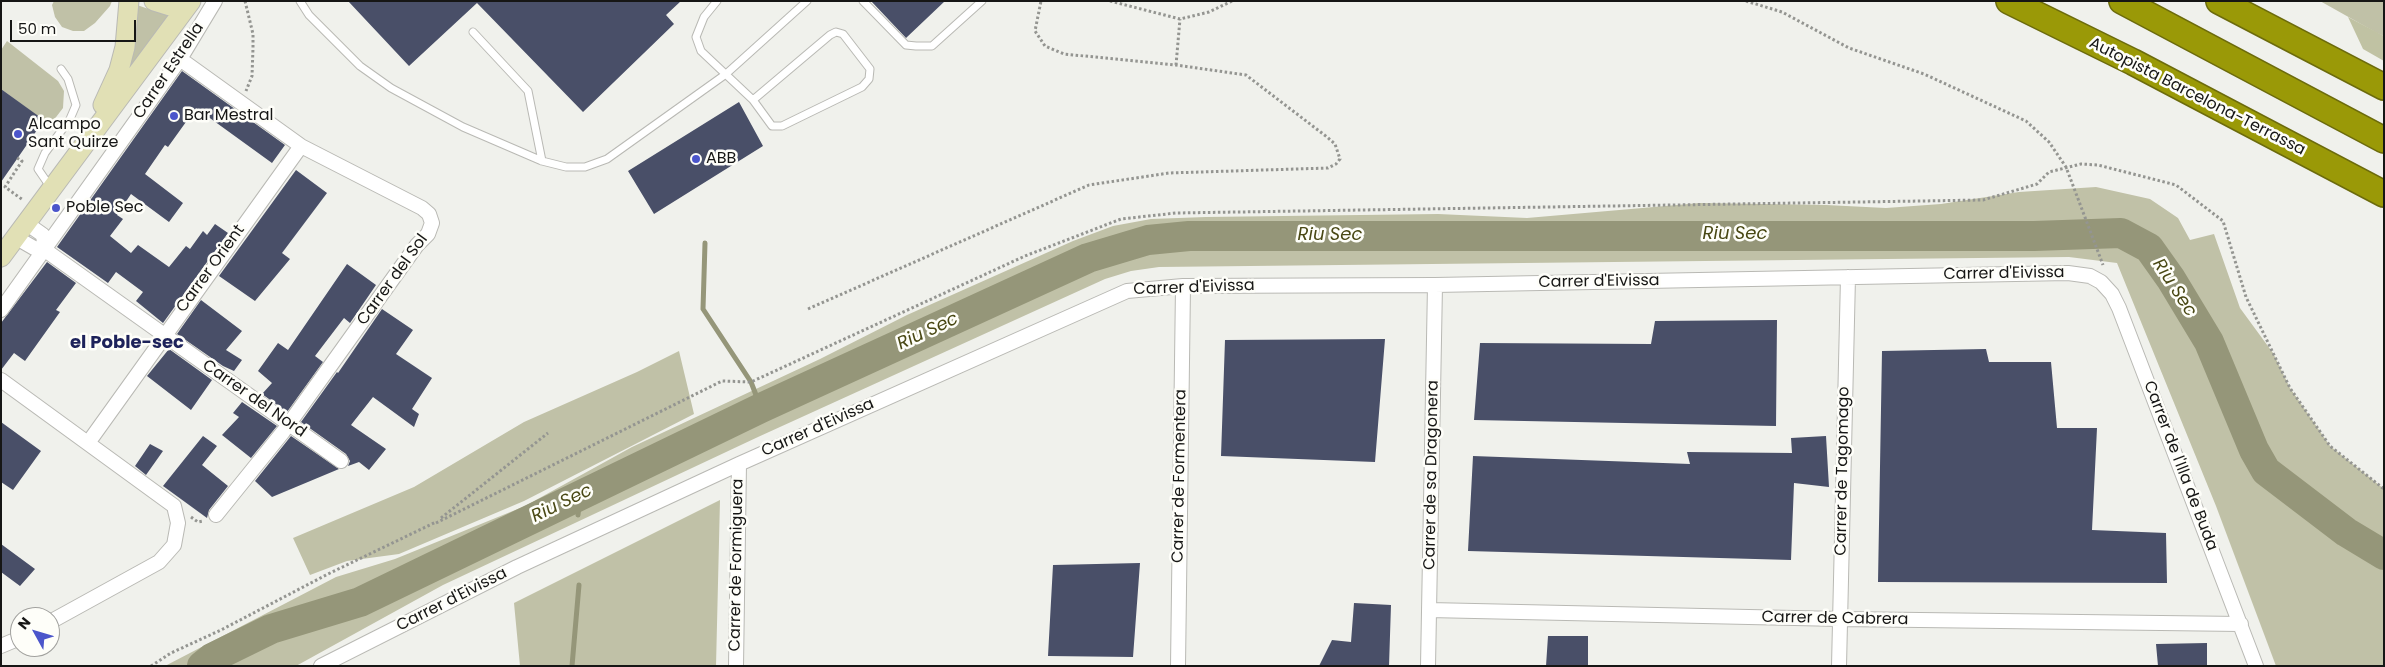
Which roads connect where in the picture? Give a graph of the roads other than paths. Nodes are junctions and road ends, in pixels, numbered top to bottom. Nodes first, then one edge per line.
1 (129, 1) edge
2 (154, 1) edge
3 (186, 1) edge
4 (191, 1) edge
5 (215, 1) edge
6 (300, 1) edge
7 (717, 1) edge
8 (807, 1) edge
9 (864, 1) edge
10 (982, 1) edge
11 (2009, 1) edge
12 (2122, 1) edge
13 (2219, 1) edge
14 (474, 32) dead end
15 (180, 58) junction
16 (61, 69) dead end
17 (726, 74) junction
18 (2384, 87) edge
19 (753, 100) junction
20 (86, 140) junction
21 (2384, 140) edge
22 (301, 146) junction
23 (542, 161) junction
24 (51, 188) junction
25 (2384, 194) edge
26 (20, 230) junction
27 (45, 250) junction
28 (1, 257) edge
29 (2090, 276) joint
30 (1848, 277) junction
31 (1435, 285) junction
32 (1183, 286) junction
33 (1, 310) edge
34 (164, 335) junction
35 (1, 380) edge
36 (290, 423) junction
37 (88, 443) junction
38 (341, 461) dead end
39 (739, 464) junction
40 (216, 515) road end
41 (1429, 610) junction
42 (60, 616) edge
43 (1840, 620) junction
44 (2241, 624) junction
45 (321, 666) edge
46 (736, 666) edge
47 (1178, 666) edge
48 (1428, 666) edge
49 (1839, 666) edge
50 (2256, 666) edge

1 - 20 street
2 - 3 street
4 - 20 street
5 - 15 street, Carrer Estrella
6 - 23 lane
7 - 17 lane
8 - 17 lane
9 - 10 lane
11 - 25 highway, Autopista Barcelona-Terrassa
12 - 21 highway
13 - 18 highway
14 - 23 lane
15 - 22 street, Carrer del Sol
15 - 27 street, Carrer Estrella
16 - 24 lane
17 - 19 lane
17 - 23 lane
19 - 19 lane
20 - 24 street
22 - 34 street, Carrer Orient
22 - 36 street, Carrer del Sol
24 - 26 street
26 - 27 street, Carrer del Nord
26 - 28 street
27 - 33 street, Carrer Estrella
27 - 34 street, Carrer del Nord
29 - 30 street, Carrer d'Eivissa
29 - 44 street, Carrer de l'Illa de Buda
30 - 31 street, Carrer d'Eivissa
30 - 43 street, Carrer de Tagomago
31 - 32 street, Carrer d'Eivissa
31 - 41 street, Carrer de sa Dragonera
32 - 39 street, Carrer d'Eivissa
32 - 47 street, Carrer de Formentera
34 - 36 street, Carrer del Nord
34 - 37 street, Carrer Orient
35 - 37 street
36 - 38 street, Carrer del Nord
36 - 40 street, Carrer del Sol
37 - 42 street
39 - 45 street, Carrer d'Eivissa
39 - 46 street, Carrer de Formiguera
41 - 43 street, Carrer de Cabrera
41 - 48 street, Carrer de sa Dragonera
43 - 44 street, Carrer de Cabrera
43 - 49 street, Carrer de Tagomago
44 - 50 street, Carrer de l'Illa de Buda

